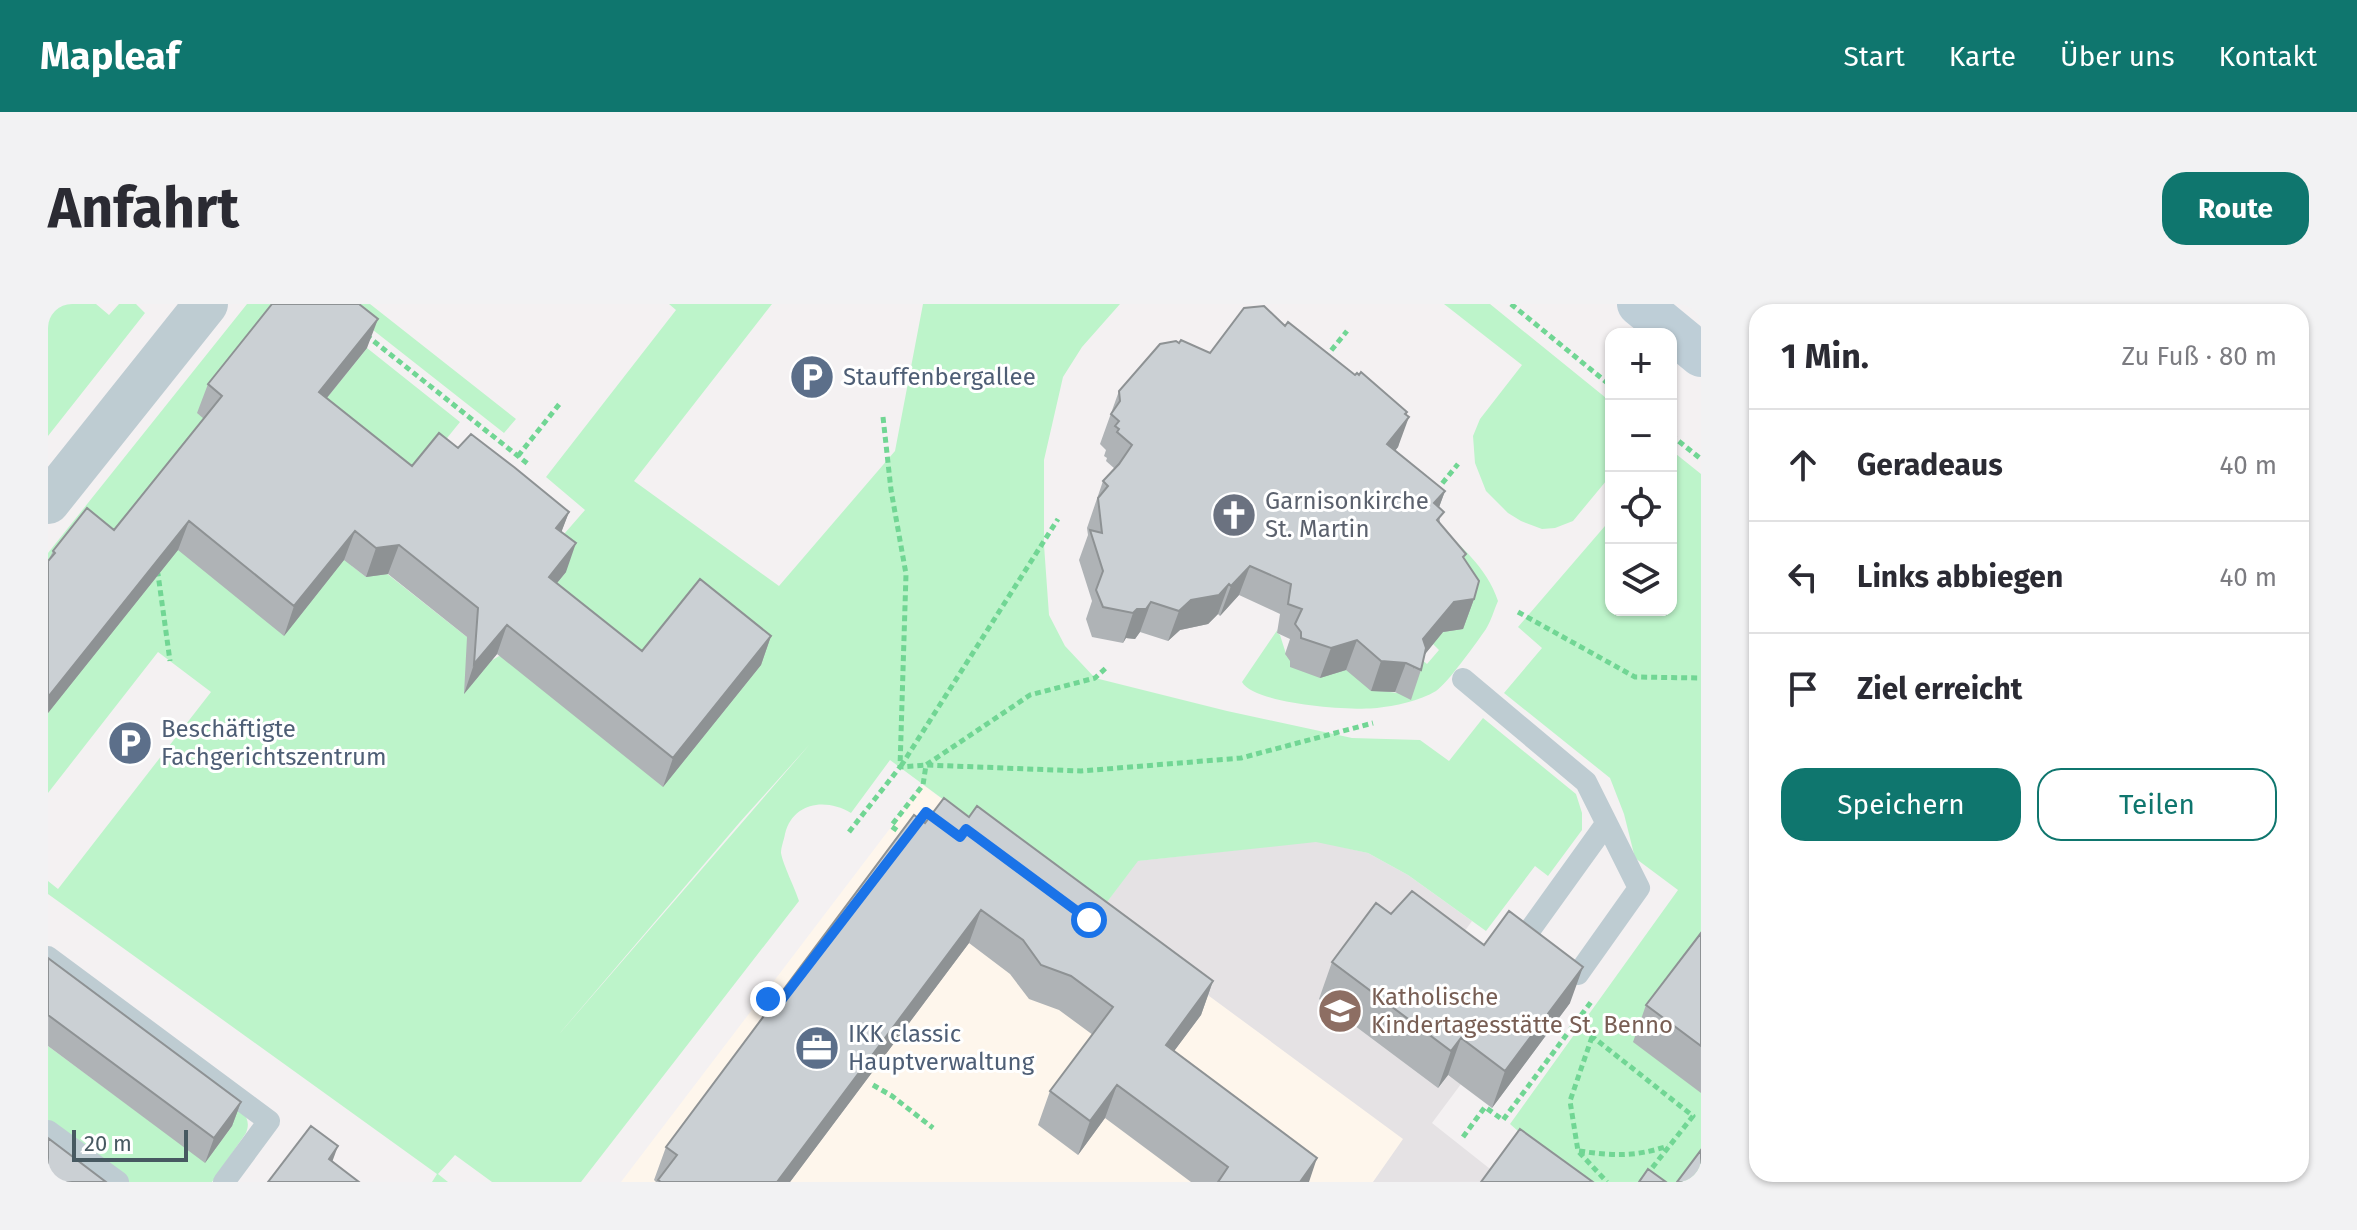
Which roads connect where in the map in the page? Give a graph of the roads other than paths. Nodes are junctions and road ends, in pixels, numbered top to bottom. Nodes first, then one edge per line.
1 (206, 304) edge
2 (1639, 304) edge
3 (1701, 355) edge
4 (48, 502) edge
5 (1463, 679) dead end
6 (1606, 824) junction
7 (1519, 945) edge
8 (48, 957) edge
9 (1578, 974) edge
10 (48, 1131) edge
11 (118, 1182) edge
12 (224, 1182) edge

1 - 4 street
2 - 3 main road
5 - 6 lane
6 - 7 lane
6 - 9 lane
8 - 12 lane
10 - 11 lane

